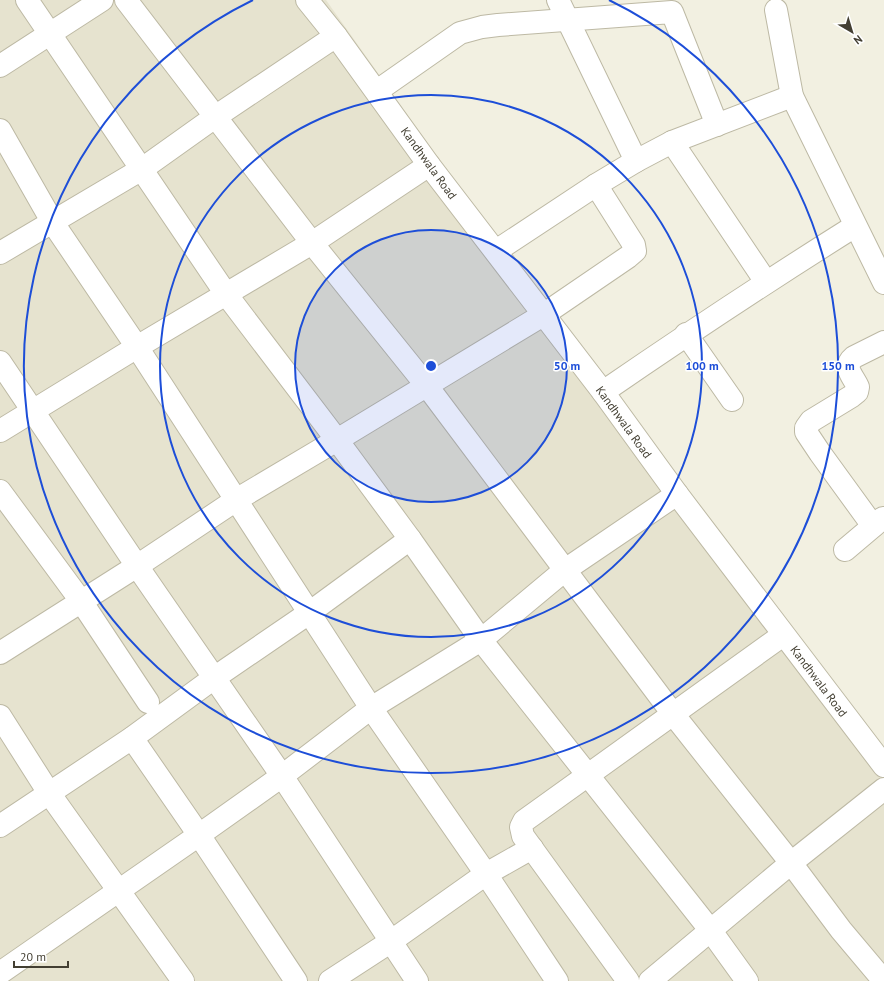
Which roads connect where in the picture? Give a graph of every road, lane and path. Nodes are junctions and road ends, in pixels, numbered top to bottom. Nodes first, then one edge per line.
1 (27, 0) edge
2 (102, 0) edge
3 (126, 0) edge
4 (307, 0) edge
5 (558, 0) edge
6 (669, 6) edge
7 (776, 10) dead end
8 (567, 20) junction
9 (51, 34) junction
10 (336, 36) junction
11 (0, 66) edge
12 (377, 92) junction
13 (792, 96) junction
14 (215, 117) junction
15 (717, 125) junction
16 (0, 130) edge
17 (672, 142) junction
18 (636, 162) junction
19 (429, 165) junction
20 (142, 170) junction
21 (596, 186) junction
22 (54, 223) junction
23 (855, 226) junction
24 (312, 242) junction
25 (496, 251) junction
26 (0, 253) edge
27 (766, 282) junction
28 (884, 283) edge
29 (226, 294) junction
30 (543, 315) junction
31 (686, 334) junction
32 (884, 342) edge
33 (137, 347) junction
34 (0, 362) edge
35 (427, 386) junction
36 (603, 392) junction
37 (732, 400) dead end
38 (33, 410) junction
39 (0, 431) edge
40 (337, 440) junction
41 (0, 490) edge
42 (677, 494) junction
43 (236, 500) junction
44 (878, 522) edge
45 (410, 539) junction
46 (845, 550) dead end
47 (137, 566) junction
48 (565, 570) junction
49 (80, 601) junction
50 (309, 613) junction
51 (783, 635) junction
52 (481, 640) junction
53 (0, 653) edge
54 (214, 678) junction
55 (148, 702) dead end
56 (371, 708) junction
57 (673, 714) junction
58 (0, 716) edge
59 (132, 738) junction
60 (884, 766) edge
61 (588, 775) junction
62 (282, 776) junction
63 (884, 789) edge
64 (49, 793) junction
65 (0, 826) edge
66 (199, 835) junction
67 (532, 848) junction
68 (791, 863) junction
69 (486, 874) junction
70 (119, 891) junction
71 (711, 931) junction
72 (390, 942) junction
73 (0, 973) edge
74 (176, 978) edge
75 (296, 981) edge
76 (330, 981) edge
77 (417, 981) edge
78 (556, 981) edge
79 (628, 981) edge
80 (650, 981) edge
81 (748, 981) edge
82 (884, 981) edge

1 - 9 street
2 - 9 street
3 - 14 street
4 - 10 street, Kandhwala Road
5 - 8 street
6 - 8 street
6 - 15 street
7 - 13 street
8 - 12 street
8 - 18 street
9 - 11 street
9 - 20 street
10 - 12 street, Kandhwala Road
10 - 14 street
12 - 19 street, Kandhwala Road
13 - 15 street
13 - 23 street
14 - 20 street
14 - 24 street
15 - 17 street
16 - 22 street
17 - 18 street
17 - 27 street
18 - 21 street
19 - 24 street
19 - 25 street, Kandhwala Road
20 - 22 street
20 - 29 street
21 - 25 street
21 - 30 street
22 - 26 street
22 - 33 street
23 - 27 street
23 - 28 street
24 - 29 street
24 - 35 street
25 - 30 street, Kandhwala Road
27 - 31 street
29 - 33 street
29 - 40 street
30 - 35 street
30 - 36 street, Kandhwala Road
31 - 36 street
31 - 37 street
32 - 44 street
33 - 38 street
33 - 43 street
34 - 38 street
35 - 40 street
35 - 48 street
36 - 42 street, Kandhwala Road
38 - 39 street
38 - 47 street
40 - 43 street
40 - 45 street
41 - 49 street
42 - 48 street
42 - 51 street, Kandhwala Road
43 - 47 street
43 - 50 street
44 - 46 street
45 - 50 street
45 - 52 street
47 - 49 street
47 - 54 street
48 - 52 street
48 - 57 street
49 - 53 street
49 - 55 street
50 - 54 street
50 - 56 street
51 - 57 street
51 - 60 street, Kandhwala Road
52 - 56 street
52 - 61 street
54 - 59 street
54 - 62 street
56 - 62 street
56 - 69 street
57 - 61 street
57 - 68 street
58 - 64 street
59 - 64 street
59 - 66 street
61 - 67 street
61 - 71 street
62 - 66 street
62 - 72 street
63 - 68 street
64 - 65 street
64 - 70 street
66 - 70 street
66 - 75 street
67 - 69 street
67 - 79 street
68 - 71 street
68 - 82 street
69 - 72 street
69 - 78 street
70 - 73 street
70 - 74 street
71 - 80 street
71 - 81 street
72 - 76 street
72 - 77 street

